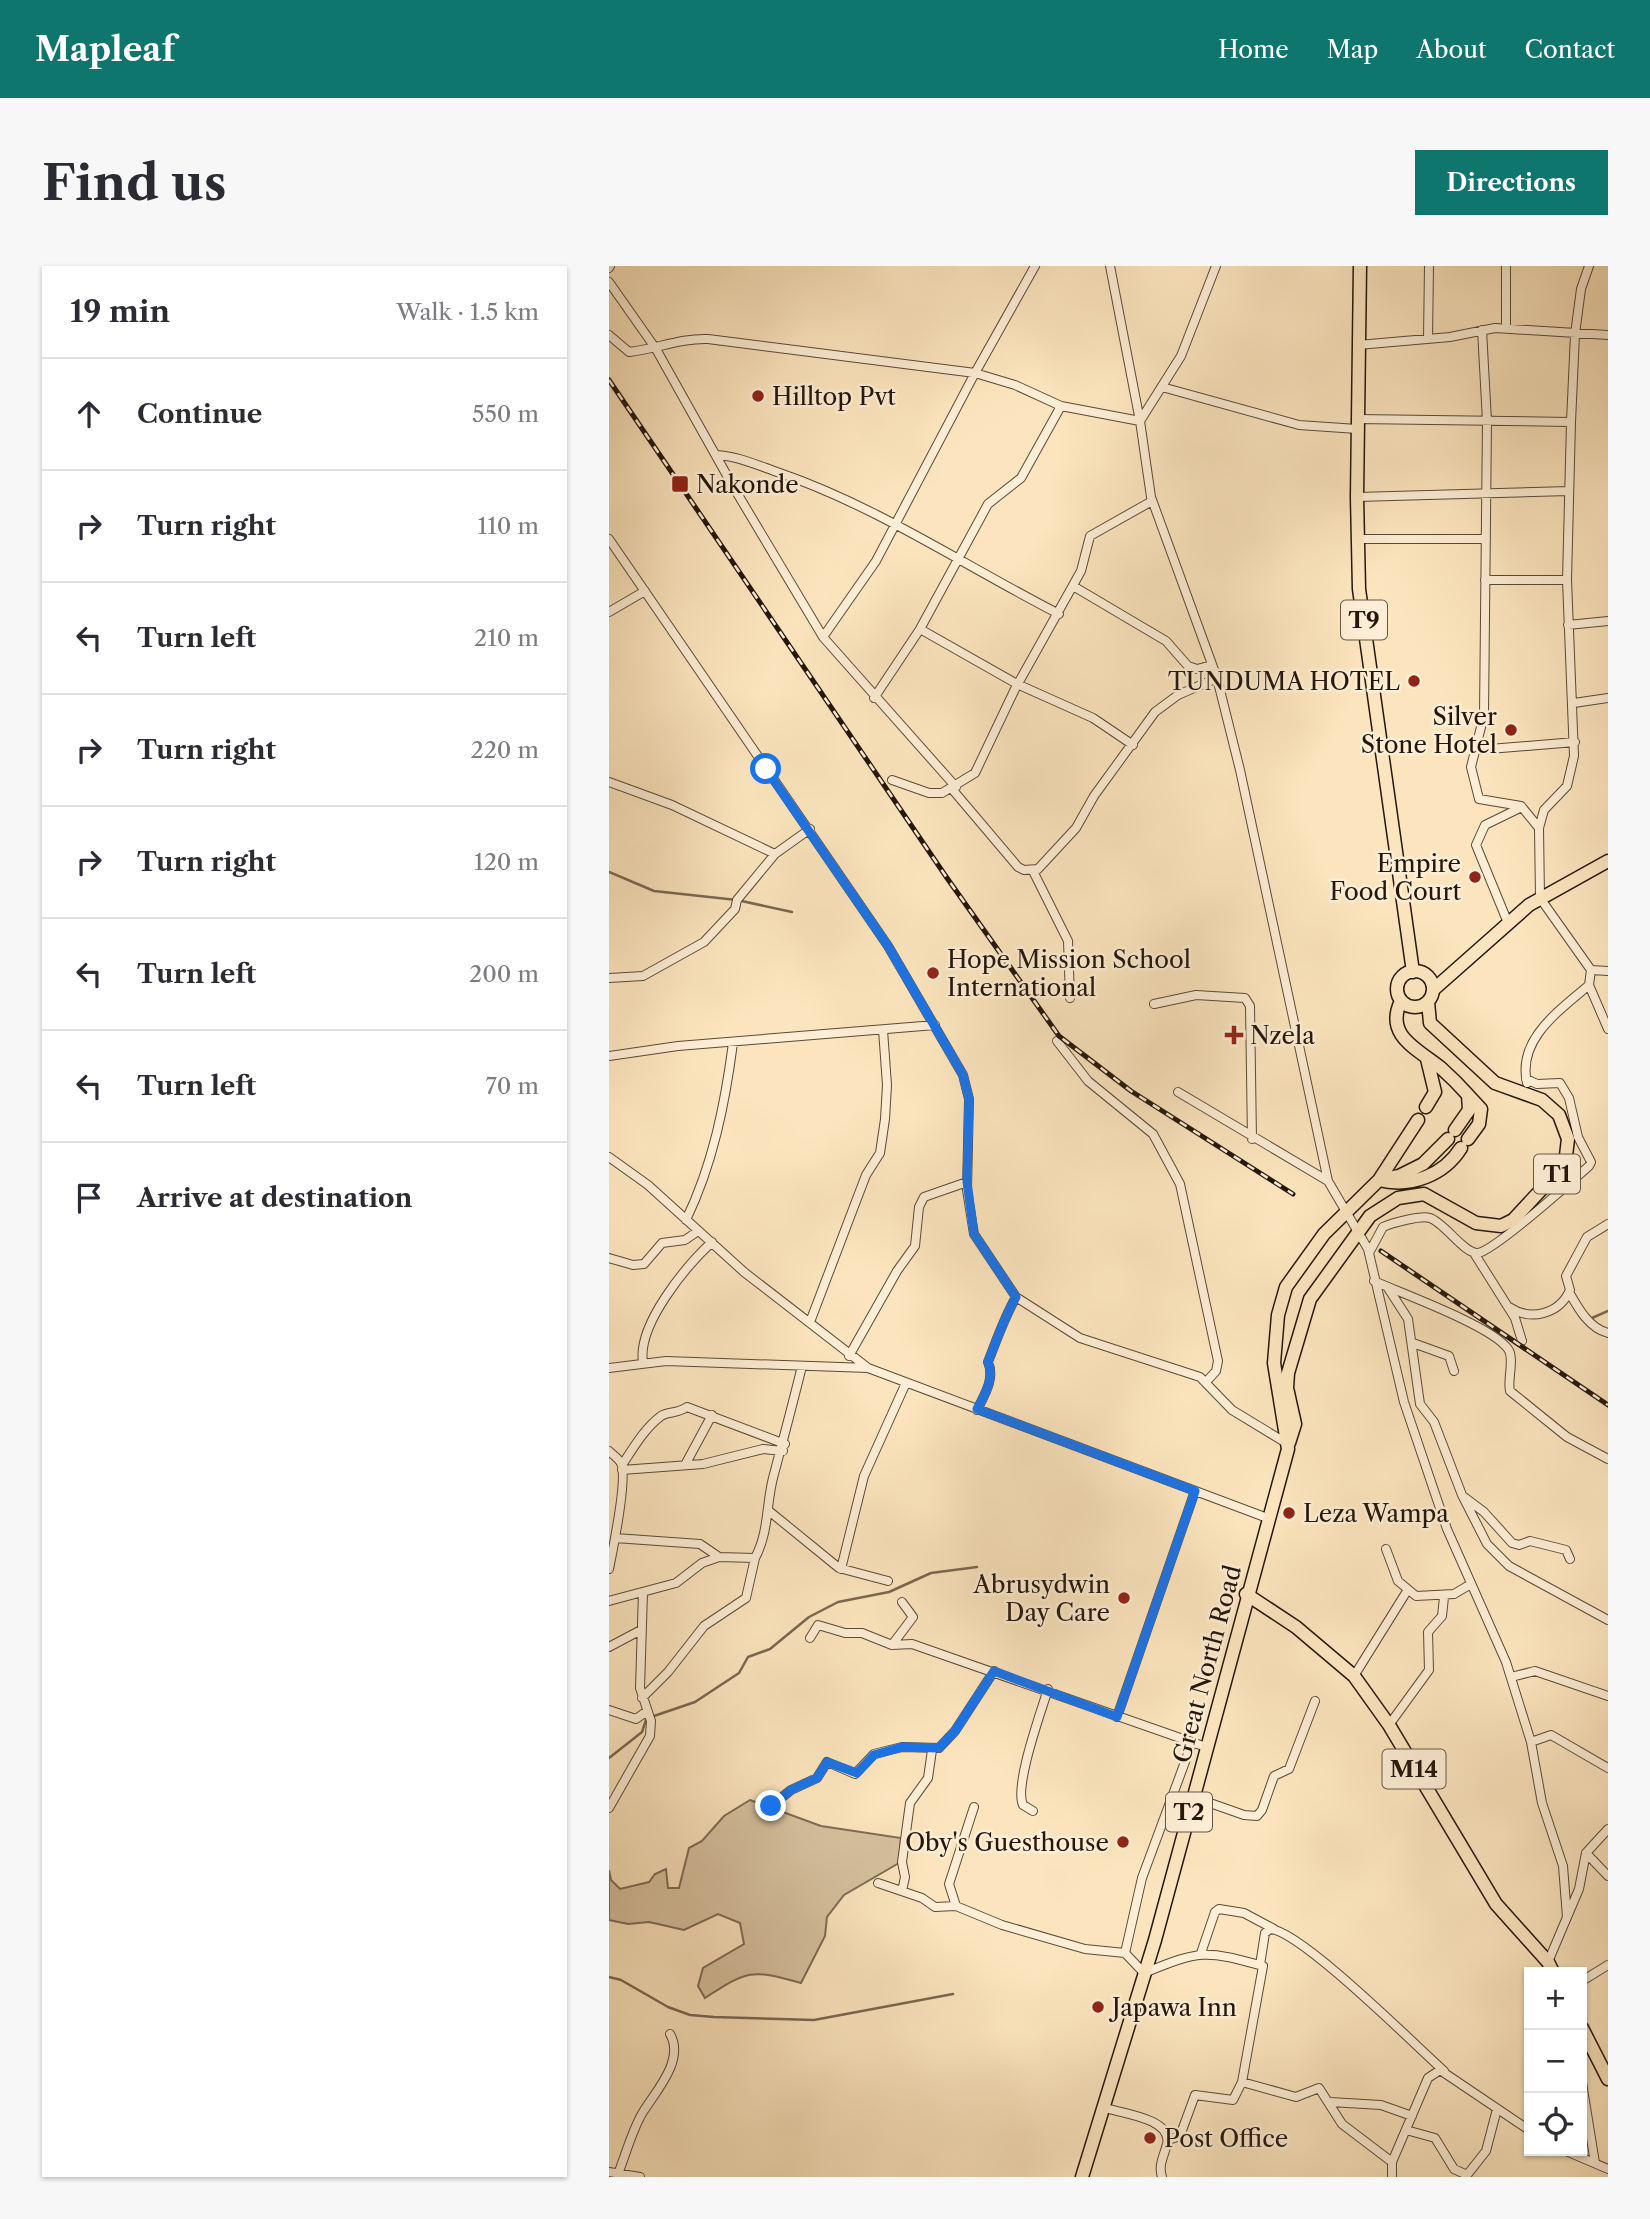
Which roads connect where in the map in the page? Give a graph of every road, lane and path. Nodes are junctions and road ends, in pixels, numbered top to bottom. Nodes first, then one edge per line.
1 (1035, 266) edge
2 (1110, 266) edge
3 (1216, 266) edge
4 (1360, 266) edge
5 (1429, 266) edge
6 (1506, 266) edge
7 (1589, 266) edge
8 (609, 282) edge
9 (1506, 328) junction
10 (1482, 330) junction
11 (1575, 334) junction
12 (609, 335) edge
13 (1608, 335) edge
14 (1428, 339) junction
15 (1359, 345) junction
16 (656, 349) junction
17 (975, 373) junction
18 (1162, 387) junction
19 (1061, 406) junction
20 (1140, 421) junction
21 (1487, 421) junction
22 (1571, 422) junction
23 (1357, 424) junction
24 (716, 455) junction
25 (1569, 491) junction
26 (1486, 492) junction
27 (1357, 497) junction
28 (1152, 501) junction
29 (894, 524) junction
30 (609, 539) edge
31 (1357, 539) junction
32 (1486, 539) junction
33 (958, 559) junction
34 (1485, 580) junction
35 (1567, 580) junction
36 (1073, 586) junction
37 (645, 591) junction
38 (609, 612) edge
39 (1059, 614) junction
40 (1608, 621) edge
41 (1569, 625) junction
42 (920, 629) junction
43 (823, 637) junction
44 (1212, 664) junction
45 (1217, 678) junction
46 (1017, 684) junction
47 (874, 698) junction
48 (1608, 698) edge
49 (1574, 703) junction
50 (1575, 742) junction
51 (1133, 745) junction
52 (1477, 750) junction
53 (893, 780) dead end
54 (609, 782) edge
55 (954, 788) junction
56 (1522, 807) junction
57 (1539, 828) junction
58 (810, 829) junction
59 (775, 853) junction
60 (1608, 861) edge
61 (1033, 871) junction
62 (1540, 898) junction
63 (1508, 923) junction
64 (1591, 970) junction
65 (1608, 971) edge
66 (1413, 972) junction
67 (609, 978) edge
68 (1588, 985) junction
69 (1430, 996) junction
70 (1070, 998) dead end
71 (1401, 1001) junction
72 (1154, 1003) dead end
73 (935, 1025) junction
74 (1608, 1029) edge
75 (883, 1030) junction
76 (1058, 1041) dead end
77 (733, 1043) junction
78 (609, 1056) edge
79 (1427, 1059) junction
80 (1526, 1079) junction
81 (1178, 1092) dead end
82 (1468, 1095) junction
83 (1531, 1096) junction
84 (1426, 1107) dead end
85 (1418, 1119) dead end
86 (1252, 1139) junction
87 (609, 1157) edge
88 (1379, 1180) junction
89 (1328, 1181) junction
90 (967, 1182) junction
91 (1345, 1213) junction
92 (686, 1220) junction
93 (1608, 1224) edge
94 (698, 1231) junction
95 (1357, 1234) junction
96 (712, 1242) junction
97 (1369, 1253) junction
98 (1474, 1253) junction
99 (609, 1258) edge
100 (1374, 1281) junction
101 (1388, 1288) junction
102 (1569, 1292) junction
103 (1016, 1297) junction
104 (1509, 1307) junction
105 (810, 1322) junction
106 (1608, 1333) edge
107 (1522, 1341) dead end
108 (1413, 1343) junction
109 (609, 1356) edge
110 (849, 1356) junction
111 (643, 1362) junction
112 (802, 1366) junction
113 (613, 1367) edge
114 (868, 1368) junction
115 (1454, 1371) dead end
116 (1206, 1382) junction
117 (905, 1385) junction
118 (977, 1409) junction
119 (712, 1415) junction
120 (1288, 1444) junction
121 (784, 1448) junction
122 (609, 1451) edge
123 (1608, 1459) edge
124 (685, 1465) junction
125 (622, 1467) junction
126 (1195, 1491) junction
127 (1462, 1495) junction
128 (769, 1511) junction
129 (1270, 1519) junction
130 (615, 1538) junction
131 (1386, 1549) dead end
132 (719, 1557) junction
133 (755, 1558) junction
134 (1570, 1559) dead end
135 (609, 1569) edge
136 (841, 1569) junction
137 (888, 1581) dead end
138 (1471, 1584) junction
139 (1407, 1591) junction
140 (643, 1592) junction
141 (1246, 1594) junction
142 (1444, 1597) junction
143 (609, 1601) edge
144 (902, 1602) dead end
145 (1608, 1620) edge
146 (641, 1630) junction
147 (810, 1638) dead end
148 (893, 1645) junction
149 (609, 1647) edge
150 (994, 1671) junction
151 (1355, 1676) junction
152 (1511, 1677) junction
153 (1048, 1689) junction
154 (1608, 1696) edge
155 (642, 1698) junction
156 (1315, 1701) dead end
157 (609, 1710) edge
158 (647, 1711) junction
159 (1117, 1717) junction
160 (1389, 1725) junction
161 (1531, 1742) junction
162 (1192, 1743) junction
163 (1206, 1747) junction
164 (932, 1750) junction
165 (1608, 1768) edge
166 (1193, 1797) junction
167 (771, 1806) dead end
168 (974, 1807) dead end
169 (609, 1808) edge
170 (1034, 1811) dead end
171 (1608, 1829) edge
172 (1585, 1853) junction
173 (1608, 1876) edge
174 (878, 1883) dead end
175 (902, 1891) junction
176 (956, 1906) junction
177 (1567, 1917) junction
178 (1275, 1929) junction
179 (1125, 1953) junction
180 (1201, 1953) junction
181 (1260, 1965) junction
182 (1608, 1965) edge
183 (1551, 1967) edge
184 (1144, 1973) junction
185 (1587, 1978) edge
186 (1583, 2030) edge
187 (670, 2034) dead end
188 (1444, 2071) junction
189 (1608, 2079) edge
190 (1242, 2082) junction
191 (1584, 2093) edge
192 (1330, 2102) junction
193 (1105, 2108) junction
194 (1497, 2109) junction
195 (1412, 2116) junction
196 (1524, 2127) edge
197 (1406, 2130) junction
198 (1168, 2140) junction
199 (1577, 2156) edge
200 (1392, 2162) junction
201 (1595, 2164) junction
202 (1608, 2169) edge
203 (614, 2173) edge
204 (640, 2177) edge
205 (1082, 2177) edge
206 (1163, 2177) edge
207 (1392, 2177) edge

1 - 17 street
2 - 20 street
3 - 18 street
4 - 15 main road, T9
5 - 14 street
6 - 9 street
7 - 11 street
8 - 16 street
9 - 10 street
9 - 11 street
10 - 14 street
10 - 21 street
11 - 13 street
11 - 22 street
12 - 16 street
14 - 15 street
15 - 23 main road, T9
16 - 17 street
16 - 24 street
17 - 19 street
17 - 29 street
18 - 20 street
18 - 23 street
19 - 20 street
19 - 33 street
20 - 28 street
21 - 22 street
21 - 23 street
21 - 26 street
22 - 25 street
23 - 27 main road, T9
24 - 29 street
24 - 43 street
25 - 26 street
25 - 35 street
26 - 27 street
26 - 32 street
27 - 31 main road, T9
28 - 36 street
28 - 44 street
29 - 33 street
29 - 43 street
30 - 37 street
31 - 32 street
31 - 66 main road, T9
32 - 34 street
33 - 39 street
33 - 42 street
34 - 35 street
34 - 52 street
35 - 41 street
36 - 39 street
36 - 44 street
37 - 38 street
37 - 58 street
39 - 46 street
40 - 41 street
41 - 49 street
42 - 46 street
42 - 47 street
43 - 47 street
44 - 45 street
45 - 51 street
45 - 89 street
46 - 51 street
46 - 55 street
47 - 55 street
48 - 49 street
49 - 50 street
50 - 52 street
50 - 57 street
51 - 61 street
52 - 56 street
53 - 55 street
54 - 59 street
55 - 61 street
56 - 57 street
56 - 63 street
57 - 62 street
58 - 59 street
58 - 73 street
59 - 67 street
60 - 62 main road
61 - 70 street
62 - 63 main road
62 - 64 street
63 - 69 main road
64 - 65 street
64 - 68 street
66 - 69 main road, T1
66 - 71 main road
68 - 74 street
68 - 80 street
69 - 71 main road
69 - 83 main road, T1
71 - 79 main road
72 - 86 street
73 - 75 street
73 - 90 street
75 - 77 street
75 - 105 street
76 - 116 street
77 - 78 street
77 - 92 street
79 - 82 main road
79 - 84 main road
80 - 83 street
80 - 98 street
81 - 86 street
82 - 88 main road
82 - 88 main road
83 - 95 main road, T1
85 - 88 main road
86 - 89 street
87 - 92 street
88 - 91 main road
89 - 91 street
90 - 103 street
90 - 110 street
91 - 95 street
91 - 120 main road
92 - 94 street
93 - 102 street
94 - 96 street
94 - 99 street
95 - 97 street
95 - 120 main road, Great North Road
96 - 105 street
96 - 111 street
97 - 98 street
97 - 100 street
98 - 104 street
100 - 101 street
100 - 138 street
101 - 108 street
101 - 123 street
102 - 104 street
102 - 106 street
103 - 116 street
103 - 118 street
104 - 107 street
105 - 110 street
108 - 115 street
108 - 127 street
109 - 113 street
110 - 114 street
111 - 112 street
111 - 113 street
112 - 114 street
112 - 121 street
114 - 117 street
116 - 120 street
117 - 118 street
117 - 136 street
118 - 126 street
119 - 121 street
119 - 124 street
119 - 125 street
120 - 129 main road, Great North Road / T2
121 - 124 street
121 - 128 street
122 - 125 street
124 - 125 street
125 - 130 street
126 - 129 street
126 - 159 street
127 - 134 street
127 - 145 street
128 - 133 street
128 - 136 street
129 - 141 main road, Great North Road / T2
130 - 132 street
130 - 135 street
131 - 139 street
132 - 133 street
132 - 140 street
133 - 155 street
136 - 137 street
138 - 142 street
138 - 152 street
139 - 142 street
139 - 151 street
140 - 143 street
140 - 146 street
141 - 151 main road, M14
141 - 163 main road, Great North Road / T2
142 - 160 street
144 - 148 street
146 - 149 street
146 - 155 street
147 - 148 street
148 - 150 street
150 - 153 street
150 - 164 street
151 - 160 main road, M14
152 - 154 street
152 - 161 street
153 - 159 street
153 - 170 street
155 - 158 street
156 - 166 street
157 - 158 street
158 - 169 street
159 - 162 street
160 - 183 main road, M14
161 - 165 street
161 - 177 street
162 - 163 street
162 - 179 street
163 - 166 main road, Great North Road / T2
164 - 167 street
164 - 175 street
166 - 184 main road, Great North Road / T2
168 - 176 street
171 - 172 street
172 - 173 street
172 - 177 street
174 - 175 street
175 - 176 street
176 - 179 street
177 - 183 street
178 - 180 street
178 - 181 street
178 - 188 street
179 - 184 street
180 - 181 street
180 - 184 street
181 - 190 street
182 - 185 street
184 - 193 main road, Great North Road / T2
186 - 189 main road
187 - 203 street
188 - 194 street
188 - 195 street
190 - 192 street
190 - 198 street
191 - 201 street
192 - 195 street
192 - 200 street
193 - 198 street
193 - 205 main road, Great North Road / T2
194 - 196 street
194 - 197 street
195 - 197 street
197 - 200 street
198 - 206 street
199 - 201 street
200 - 207 street
201 - 202 street
203 - 204 street

